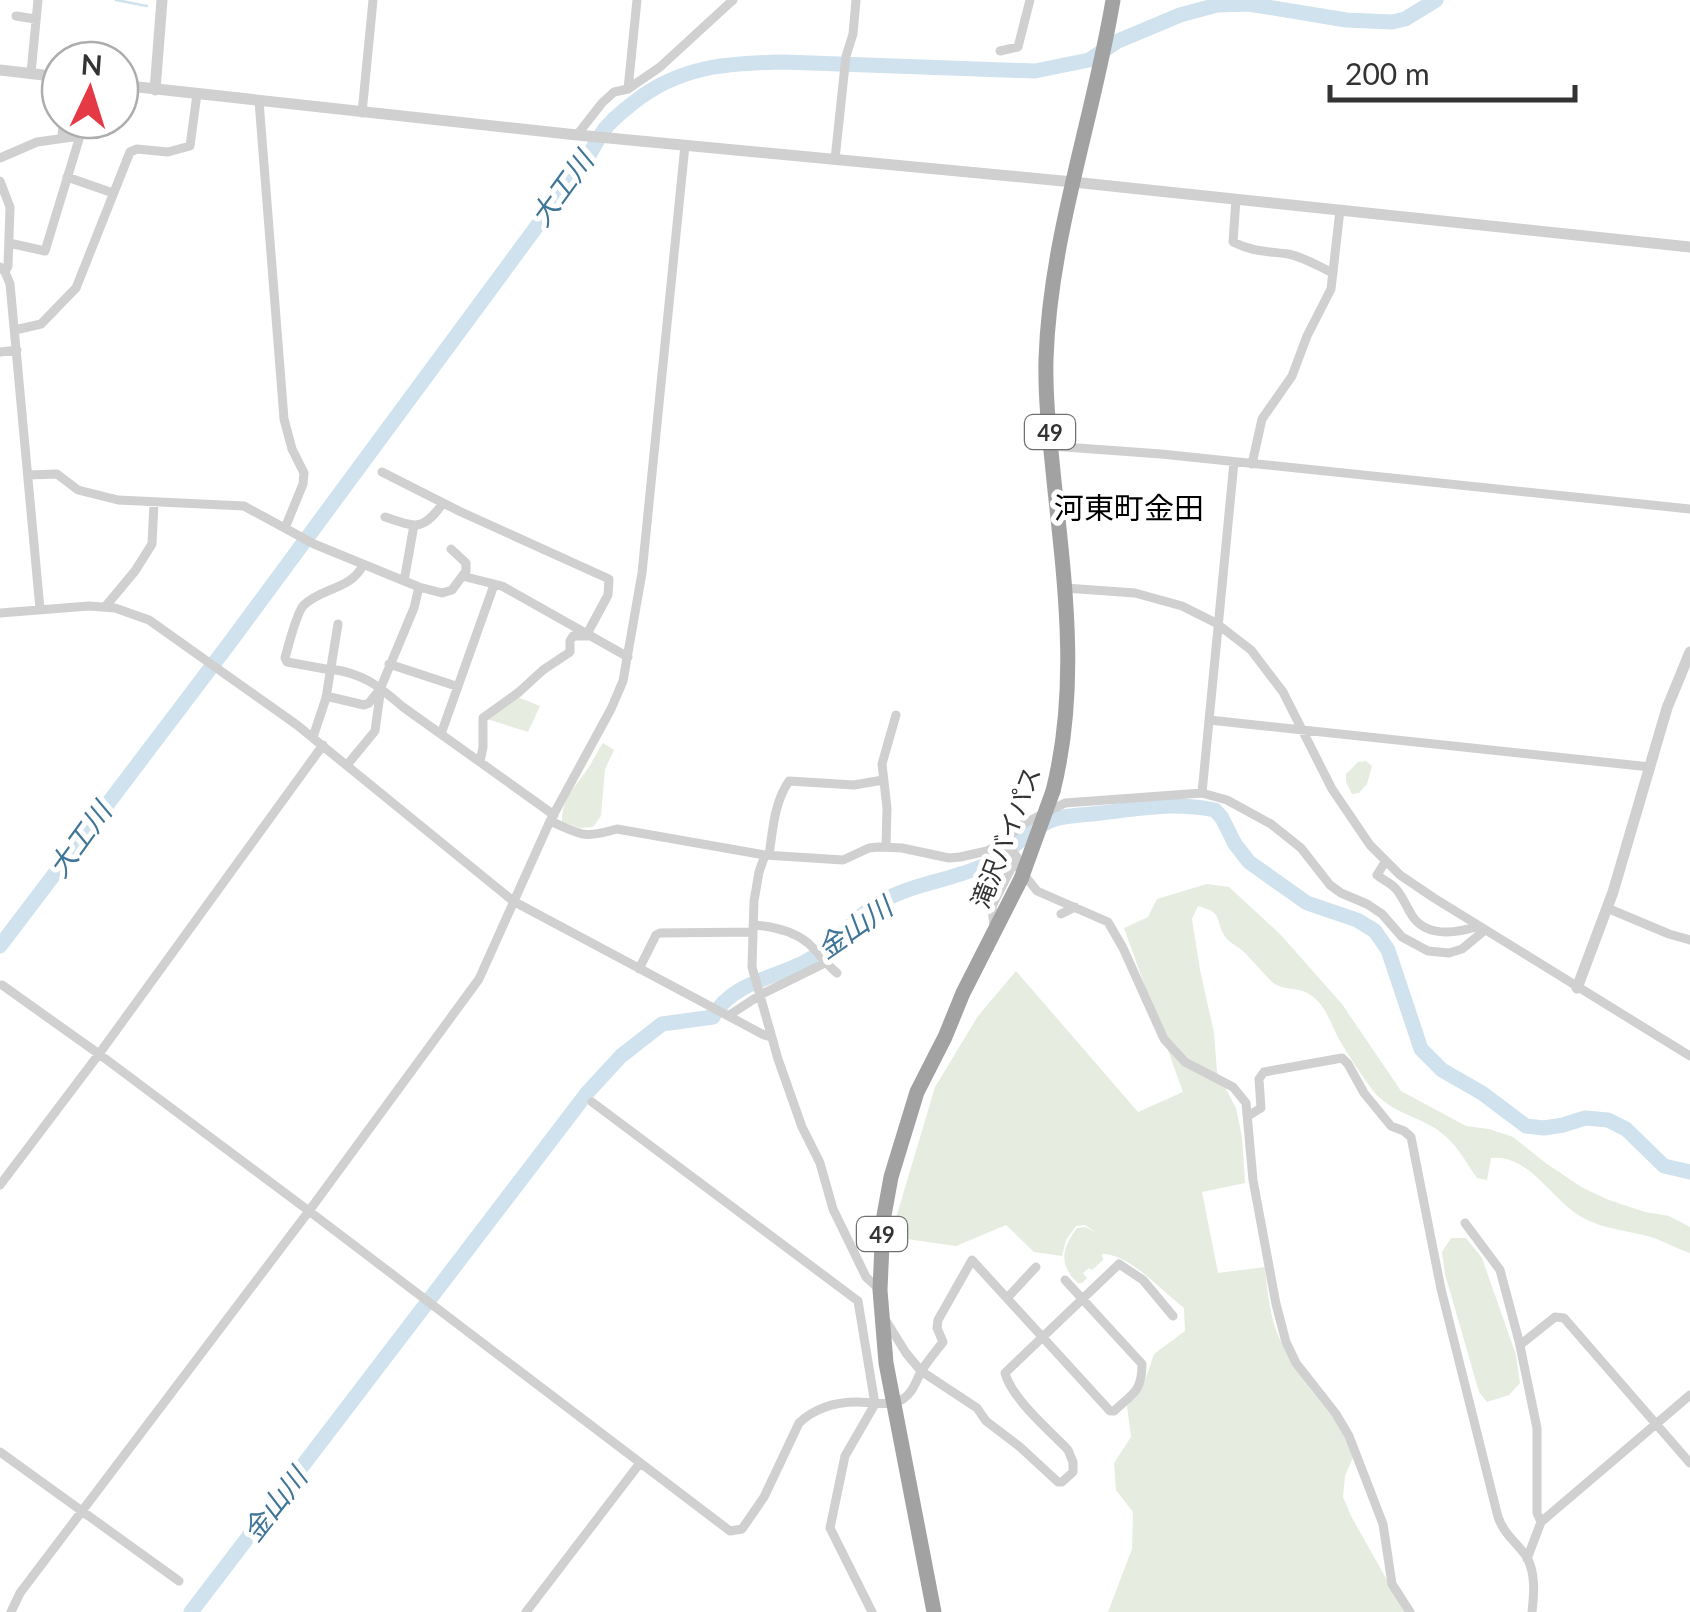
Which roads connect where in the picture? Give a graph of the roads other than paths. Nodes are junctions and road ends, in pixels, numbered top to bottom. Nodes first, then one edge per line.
1 (38, 0) edge
2 (162, 0) edge
3 (374, 0) edge
4 (637, 0) edge
5 (733, 0) edge
6 (856, 0) edge
7 (1030, 0) edge
8 (1112, 0) edge
9 (16, 16) dead end
10 (35, 19) junction
11 (1000, 52) dead end
12 (0, 70) edge
13 (31, 73) junction
14 (40, 74) edge
15 (140, 88) edge
16 (628, 89) junction
17 (155, 90) junction
18 (196, 94) junction
19 (258, 101) junction
20 (362, 113) junction
21 (577, 135) junction
22 (50, 140) edge
23 (79, 140) edge
24 (685, 144) junction
25 (0, 158) edge
26 (836, 159) junction
27 (67, 177) junction
28 (0, 181) edge
29 (1072, 182) junction
30 (113, 193) junction
31 (1236, 200) junction
32 (1340, 210) junction
33 (8, 244) junction
34 (1690, 246) edge
35 (2, 270) edge
36 (1333, 273) junction
37 (15, 330) junction
38 (16, 350) junction
39 (0, 352) edge
40 (1051, 446) junction
41 (1234, 462) junction
42 (1252, 464) junction
43 (382, 472) dead end
44 (28, 475) junction
45 (154, 503) junction
46 (443, 503) junction
47 (1690, 509) edge
48 (386, 517) dead end
49 (414, 525) junction
50 (284, 528) junction
51 (451, 549) dead end
52 (363, 565) junction
53 (462, 576) junction
54 (404, 582) junction
55 (494, 584) junction
56 (419, 588) junction
57 (1066, 588) junction
58 (105, 607) junction
59 (40, 609) junction
60 (0, 613) edge
61 (338, 624) dead end
62 (1218, 626) junction
63 (589, 635) junction
64 (1690, 652) edge
65 (628, 657) junction
66 (390, 664) junction
67 (331, 670) junction
68 (456, 686) junction
69 (381, 687) junction
70 (326, 696) junction
71 (896, 715) dead end
72 (1209, 720) junction
73 (1304, 730) junction
74 (440, 734) junction
75 (313, 737) junction
76 (323, 745) junction
77 (480, 762) junction
78 (347, 765) junction
79 (1650, 767) junction
80 (882, 780) junction
81 (1202, 793) junction
82 (552, 818) junction
83 (1002, 842) junction
84 (886, 847) junction
85 (767, 855) junction
86 (1014, 862) junction
87 (1385, 862) junction
88 (513, 901) junction
89 (1076, 907) junction
90 (1607, 908) junction
91 (1061, 914) dead end
92 (753, 928) junction
93 (1482, 928) junction
94 (996, 930) junction
95 (1690, 940) edge
96 (835, 952) dead end
97 (824, 962) junction
98 (639, 970) junction
99 (837, 973) dead end
100 (2, 985) edge
101 (1577, 988) junction
102 (760, 995) junction
103 (728, 1016) junction
104 (771, 1037) junction
105 (99, 1054) junction
106 (1690, 1056) edge
107 (592, 1102) dead end
108 (1248, 1116) junction
109 (0, 1186) edge
110 (309, 1211) junction
111 (1464, 1223) dead end
112 (1036, 1267) dead end
113 (1065, 1280) dead end
114 (880, 1290) junction
115 (1008, 1297) junction
116 (1084, 1300) junction
117 (881, 1312) junction
118 (1173, 1316) dead end
119 (1042, 1338) junction
120 (1520, 1344) junction
121 (921, 1371) junction
122 (1690, 1395) edge
123 (893, 1402) junction
124 (874, 1404) junction
125 (1656, 1424) junction
126 (0, 1452) edge
127 (640, 1462) junction
128 (1690, 1463) edge
129 (80, 1512) junction
130 (1541, 1522) junction
131 (1527, 1559) junction
132 (178, 1581) dead end
133 (12, 1612) edge
134 (526, 1612) edge
135 (872, 1612) edge
136 (934, 1612) edge
137 (1410, 1612) edge
138 (1532, 1612) edge

1 - 10 street
2 - 17 street
3 - 20 street
4 - 16 street
5 - 16 street
6 - 26 street
7 - 11 street
8 - 29 highway, 滝沢バイパス / 49
9 - 10 street
10 - 13 street
12 - 13 street
13 - 14 street
15 - 17 street
16 - 21 street
17 - 18 street
18 - 19 street
18 - 30 street
19 - 20 street
19 - 50 street
20 - 21 street
21 - 24 street
22 - 25 street
23 - 27 street
24 - 26 street
24 - 65 street
26 - 29 street
27 - 30 street
27 - 33 street
28 - 33 street
29 - 31 street
29 - 40 highway, 滝沢バイパス / 49
30 - 37 street
31 - 32 street
31 - 36 street
32 - 34 street
32 - 36 street
33 - 35 street
35 - 37 street
36 - 42 street
37 - 38 street
38 - 39 street
38 - 44 street
40 - 41 street
40 - 57 highway, 滝沢バイパス / 49
41 - 42 street
41 - 62 street
42 - 47 street
43 - 46 street
44 - 45 street
44 - 59 street
45 - 50 street
45 - 58 street
46 - 49 street
46 - 63 street
48 - 49 street
49 - 54 street
50 - 52 street
51 - 53 street
52 - 54 street
52 - 67 street
53 - 55 street
53 - 56 street
54 - 56 street
55 - 63 street
55 - 68 street
56 - 66 street
57 - 62 street
57 - 94 highway, 滝沢バイパス / 49, bridge
58 - 59 street
58 - 75 street
59 - 60 street
61 - 67 street
62 - 72 street
62 - 73 street
63 - 65 street
63 - 77 street
64 - 79 street
65 - 82 street
66 - 68 street
66 - 69 street
67 - 69 street
67 - 70 street
68 - 74 street
69 - 70 street
69 - 74 street
69 - 78 street
70 - 75 street
71 - 80 street
72 - 73 street
72 - 81 street
73 - 79 street
73 - 87 street
74 - 77 street
75 - 76 street
76 - 78 street
76 - 105 street
77 - 82 street
78 - 88 street
79 - 90 street
80 - 84 street
80 - 85 street
81 - 83 street
81 - 93 street
82 - 85 street
82 - 88 street
83 - 84 street
83 - 86 street
84 - 85 street
85 - 92 street
86 - 89 street
86 - 94 street
87 - 93 street
87 - 93 street
88 - 98 street
88 - 110 street
89 - 91 street
89 - 108 street
90 - 95 street
90 - 101 street
92 - 97 street
92 - 98 street
92 - 102 street
93 - 101 street
94 - 114 highway, 滝沢バイパス / 49
96 - 97 street
97 - 99 street
97 - 102 street
98 - 103 street
100 - 105 street
101 - 106 street
102 - 103 street
102 - 104 street
103 - 104 street
104 - 114 street
105 - 109 street
105 - 110 street
107 - 124 street
108 - 131 street
108 - 137 street
110 - 127 street
110 - 129 street
111 - 120 street
112 - 115 street
113 - 116 street
114 - 117 highway, 滝沢バイパス / 49
115 - 119 street
115 - 121 street
116 - 118 street
116 - 119 street
116 - 119 street
117 - 121 street
117 - 123 highway, 滝沢バイパス / 49
119 - 121 street
120 - 125 street
120 - 130 street
121 - 123 street
122 - 125 street
123 - 124 street
123 - 136 highway, 滝沢バイパス / 49
124 - 127 street
124 - 135 street
125 - 128 street
125 - 130 street
126 - 129 street
127 - 134 street
129 - 132 street
129 - 133 street
130 - 131 street
131 - 138 street

